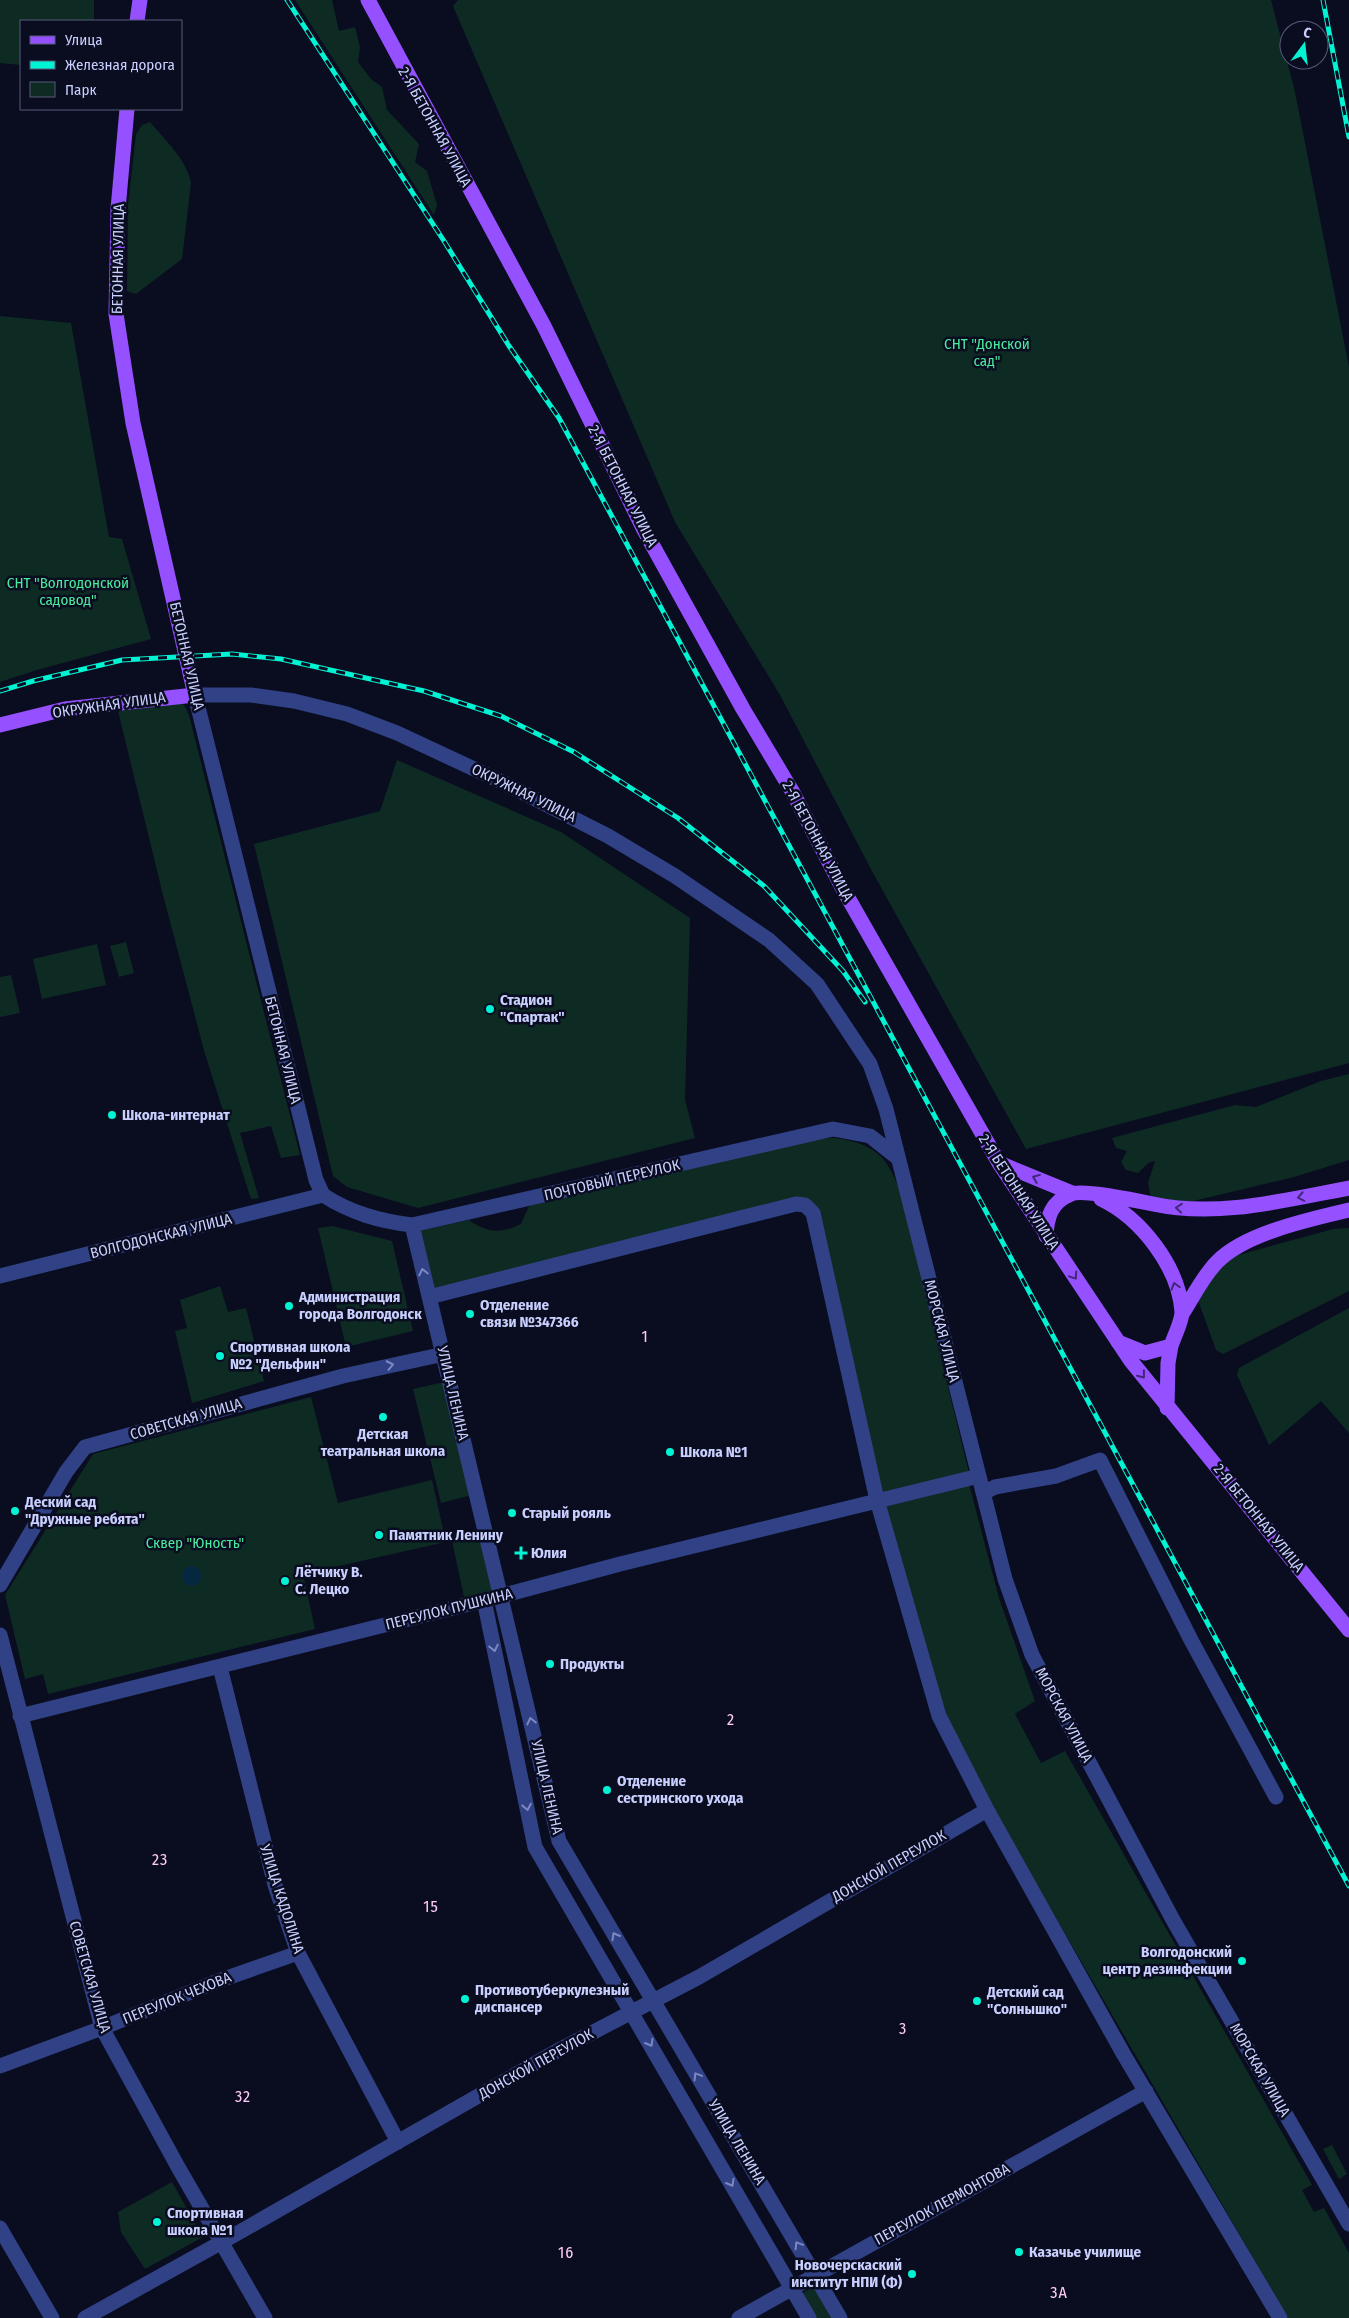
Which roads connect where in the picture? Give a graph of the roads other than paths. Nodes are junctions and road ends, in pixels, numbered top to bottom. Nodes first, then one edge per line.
1 (140, 0) edge
2 (368, 0) edge
3 (137, 20) edge
4 (127, 110) edge
5 (195, 695) junction
6 (0, 725) edge
7 (898, 1158) junction
8 (999, 1163) junction
9 (1349, 1188) edge
10 (1072, 1193) junction
11 (323, 1195) junction
12 (1092, 1195) junction
13 (1349, 1210) edge
14 (412, 1225) junction
15 (1046, 1236) junction
16 (0, 1276) edge
17 (429, 1297) junction
18 (1182, 1314) junction
19 (1118, 1342) junction
20 (1171, 1346) junction
21 (444, 1354) junction
22 (1167, 1408) junction
23 (979, 1476) junction
24 (983, 1493) junction
25 (877, 1500) junction
26 (0, 1585) edge
27 (501, 1596) junction
28 (484, 1600) junction
29 (1349, 1630) edge
30 (0, 1634) edge
31 (220, 1667) junction
32 (20, 1716) junction
33 (1276, 1798) dead end
34 (987, 1810) junction
35 (298, 1953) junction
36 (653, 2001) junction
37 (632, 2012) junction
38 (102, 2028) junction
39 (0, 2066) edge
40 (1146, 2091) junction
41 (398, 2142) junction
42 (1349, 2224) edge
43 (0, 2228) edge
44 (222, 2242) junction
45 (816, 2275) junction
46 (792, 2288) junction
47 (52, 2318) edge
48 (85, 2318) edge
49 (265, 2318) edge
50 (739, 2318) edge
51 (809, 2318) edge
52 (840, 2318) edge
53 (1280, 2318) edge

1 - 3 main road
2 - 8 main road, 2-Я БЕТОННАЯ УЛИЦА
4 - 5 main road, БЕТОННАЯ УЛИЦА
5 - 6 main road, ОКРУЖНАЯ УЛИЦА
5 - 7 street, ОКРУЖНАЯ УЛИЦА
5 - 11 street, БЕТОННАЯ УЛИЦА
7 - 14 street, ПОЧТОВЫЙ ПЕРЕУЛОК
7 - 23 street, МОРСКАЯ УЛИЦА
10 -> 8 main road
8 - 15 main road, 2-Я БЕТОННАЯ УЛИЦА
9 -> 12 main road
10 - 12 main road
10 - 15 main road
11 - 14 street, ПОЧТОВЫЙ ПЕРЕУЛОК
11 - 16 street, ВОЛГОДОНСКАЯ УЛИЦА
18 -> 12 main road
13 - 18 main road
17 -> 14 street, УЛИЦА ЛЕНИНА
15 -> 19 main road, 2-Я БЕТОННАЯ УЛИЦА
17 - 21 street, УЛИЦА ЛЕНИНА
17 - 25 street
18 - 20 main road
19 - 20 main road
19 -> 22 main road, 2-Я БЕТОННАЯ УЛИЦА
20 - 22 main road
26 -> 21 street, СОВЕТСКАЯ УЛИЦА
21 - 27 street, УЛИЦА ЛЕНИНА
22 - 29 main road, 2-Я БЕТОННАЯ УЛИЦА
23 - 24 street, МОРСКАЯ УЛИЦА
23 - 25 street, ПЕРЕУЛОК ПУШКИНА
24 - 33 street
24 - 42 street, МОРСКАЯ УЛИЦА
25 - 27 street, ПЕРЕУЛОК ПУШКИНА
25 - 34 street
27 - 28 street, ПЕРЕУЛОК ПУШКИНА
36 -> 27 street, УЛИЦА ЛЕНИНА
28 - 31 street, ПЕРЕУЛОК ПУШКИНА
28 -> 37 street, УЛИЦА ЛЕНИНА
30 - 32 street, СОВЕТСКАЯ УЛИЦА
31 - 32 street, ПЕРЕУЛОК ПУШКИНА
31 - 35 street, УЛИЦА КАДОЛИНА
32 - 38 street, СОВЕТСКАЯ УЛИЦА
34 - 36 street, ДОНСКОЙ ПЕРЕУЛОК
34 - 40 street
35 - 38 street, ПЕРЕУЛОК ЧЕХОВА
35 - 41 street, УЛИЦА КАДОЛИНА
36 - 37 street, ДОНСКОЙ ПЕРЕУЛОК
45 -> 36 street, УЛИЦА ЛЕНИНА
37 - 41 street, ДОНСКОЙ ПЕРЕУЛОК
37 -> 46 street, УЛИЦА ЛЕНИНА
38 - 39 street, ПЕРЕУЛОК ЧЕХОВА
38 - 44 street, СОВЕТСКАЯ УЛИЦА
40 - 45 street, ПЕРЕУЛОК ЛЕРМОНТОВА
40 - 53 street
41 - 44 street, ДОНСКОЙ ПЕРЕУЛОК
43 - 47 street
44 - 48 street, ДОНСКОЙ ПЕРЕУЛОК
44 - 49 street, СОВЕТСКАЯ УЛИЦА
45 - 46 street, ПЕРЕУЛОК ЛЕРМОНТОВА
45 - 52 street, УЛИЦА ЛЕНИНА
46 - 50 street, ПЕРЕУЛОК ЛЕРМОНТОВА
46 - 51 street, УЛИЦА ЛЕНИНА

